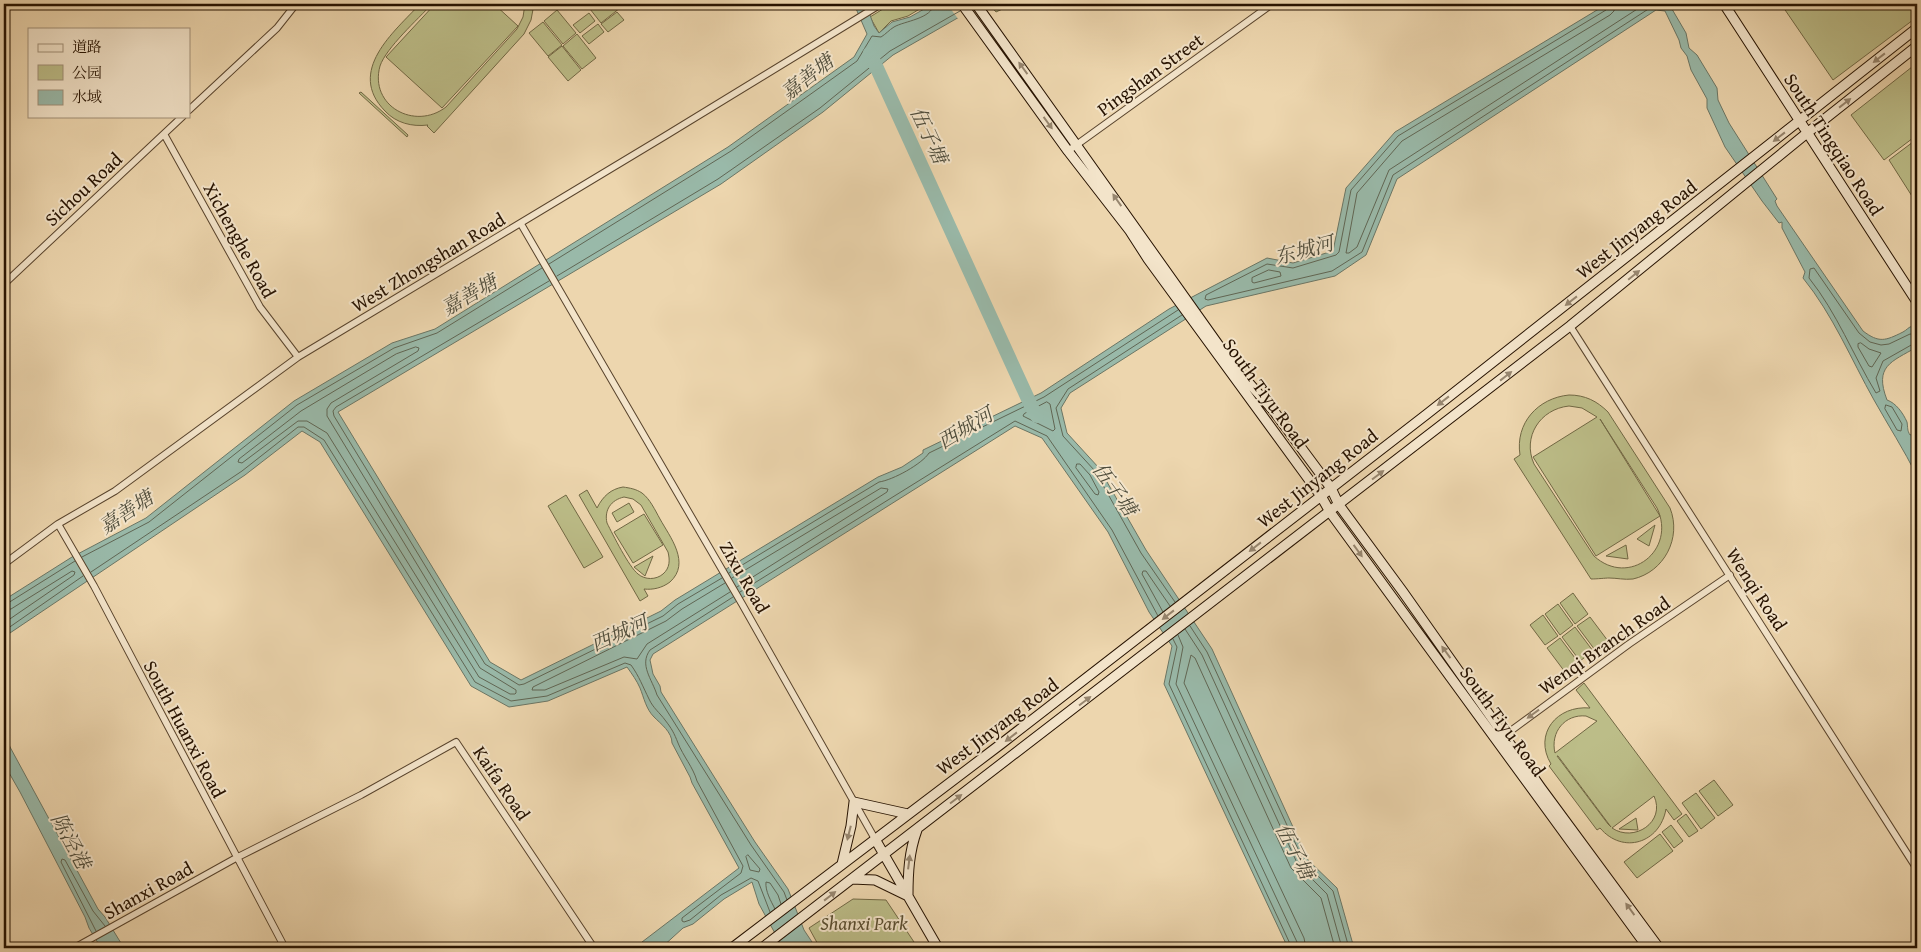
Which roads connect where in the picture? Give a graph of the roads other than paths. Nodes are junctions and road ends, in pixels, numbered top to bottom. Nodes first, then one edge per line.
1 (296, 4) edge
2 (881, 4) edge
3 (962, 4) edge
4 (976, 4) edge
5 (1272, 4) edge
6 (1724, 4) edge
7 (1917, 28) edge
8 (1917, 46) edge
9 (190, 109) edge
10 (180, 118) edge
11 (1800, 121) junction
12 (1807, 133) junction
13 (164, 134) junction
14 (1077, 144) junction
15 (1068, 151) junction
16 (521, 224) junction
17 (4, 284) edge
18 (1172, 286) junction
19 (1917, 302) edge
20 (1570, 326) junction
21 (1207, 335) junction
22 (298, 357) junction
23 (1331, 488) junction
24 (1321, 496) junction
25 (1339, 505) junction
26 (1330, 512) junction
27 (58, 524) junction
28 (4, 564) edge
29 (1730, 575) junction
30 (1501, 738) junction
31 (854, 802) junction
32 (908, 814) junction
33 (917, 829) junction
34 (875, 839) junction
35 (884, 854) junction
36 (236, 858) junction
37 (842, 864) junction
38 (1917, 869) edge
39 (852, 879) junction
40 (908, 896) junction
41 (765, 946) edge
42 (74, 948) edge
43 (285, 948) edge
44 (594, 948) edge
45 (732, 948) edge
46 (938, 948) edge
47 (1648, 948) edge
48 (1659, 948) edge

1 - 9 street
2 - 16 street, West Zhongshan Road
3 -> 15 main road, South Tiyu Road
14 -> 4 main road, South Tiyu Road
5 - 14 street, Pingshan Street
6 - 11 main road, South Tingqiao Road
7 -> 11 main road, West Jinyang Road
12 -> 8 main road, West Jinyang Road
10 - 13 street, Sichou Road
11 - 12 main road, South Tingqiao Road
11 -> 23 main road, West Jinyang Road
12 - 19 main road, South Tingqiao Road
20 -> 12 main road, West Jinyang Road
13 - 17 street, Sichou Road
13 - 22 street, Xichenghe Road
14 - 15 street, Pingshan Street
18 -> 14 main road, South Tiyu Road
15 - 18 main road, South Tiyu Road
16 - 22 street, West Zhongshan Road
16 - 31 street, Zixu Road
18 - 21 main road, South Tiyu Road
25 -> 20 main road, West Jinyang Road
20 - 29 street, Wenqi Road
21 - 23 main road, South Tiyu Road
21 - 24 main road, South Tiyu Road
22 - 27 street, West Zhongshan Road
23 - 24 main road, West Jinyang Road
23 - 25 main road, South Tiyu Road
24 - 26 main road, South Tiyu Road
24 -> 32 main road, West Jinyang Road
25 - 26 main road, West Jinyang Road
30 -> 25 main road, South Tiyu Road
26 -> 30 main road, South Tiyu Road
33 -> 26 main road, West Jinyang Road
27 - 28 street, West Zhongshan Road
27 - 36 street, South Huanxi Road
29 -> 30 street, Wenqi Branch Road
29 - 38 street, Wenqi Road
30 - 47 main road, South Tiyu Road
48 -> 30 main road, South Tiyu Road
31 - 32 main road
31 - 34 street, Zixu Road
31 -> 37 main road
32 - 34 main road, West Jinyang Road
33 - 35 main road, West Jinyang Road
40 -> 33 main road
34 - 35 main road, Zixu Road
34 - 37 main road, West Jinyang Road
35 - 39 main road, West Jinyang Road
35 - 40 main road, Zixu Road
36 - 42 street, Shanxi Road
36 - 43 street, South Huanxi Road
36 - 44 street, Kaifa Road
37 - 45 main road, West Jinyang Road
39 - 40 main road
41 -> 39 main road, West Jinyang Road
40 - 46 main road, Zixu Road

